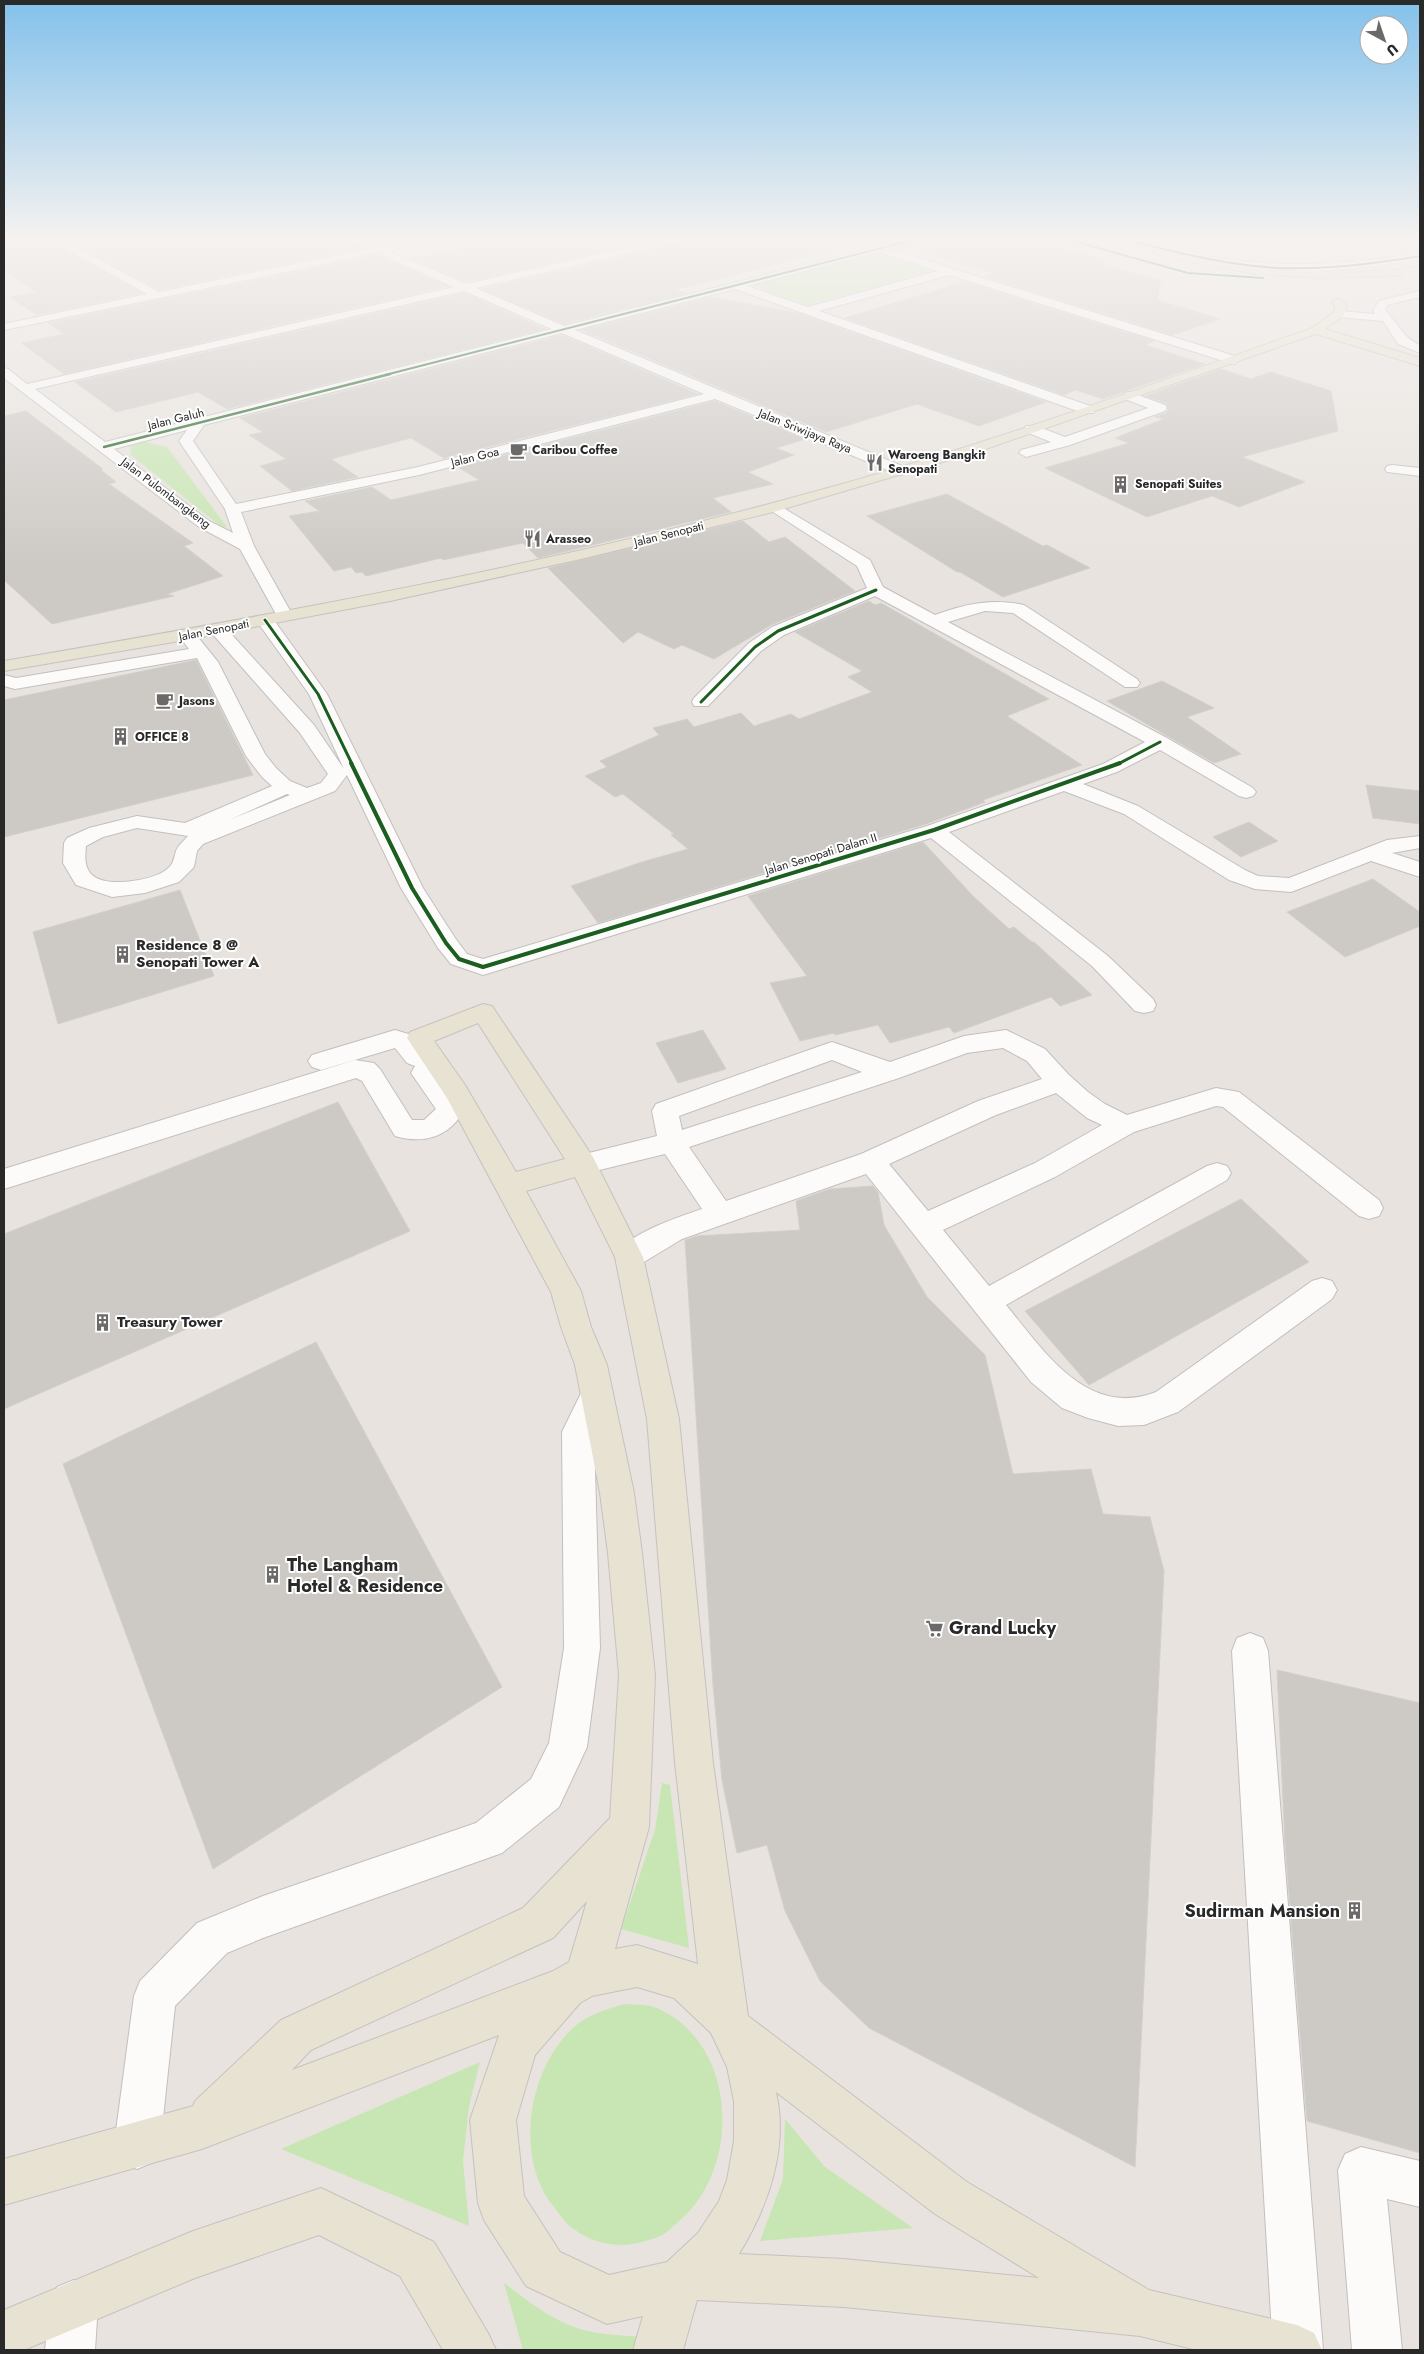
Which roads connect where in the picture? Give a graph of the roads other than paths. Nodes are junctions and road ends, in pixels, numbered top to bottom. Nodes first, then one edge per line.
1 (202, 348) edge
2 (494, 348) edge
3 (605, 348) edge
4 (911, 348) edge
5 (1196, 348) edge
6 (1267, 348) edge
7 (1374, 348) edge
8 (1234, 360) junction
9 (1420, 362) edge
10 (4, 372) edge
11 (25, 388) junction
12 (716, 395) junction
13 (1130, 396) junction
14 (1088, 410) junction
15 (199, 424) junction
16 (1031, 429) junction
17 (143, 437) junction
18 (186, 441) junction
19 (1065, 442) junction
20 (109, 451) junction
21 (1026, 454) dead end
22 (1392, 470) dead end
23 (902, 471) junction
24 (1420, 472) edge
25 (775, 508) junction
26 (232, 509) junction
27 (240, 528) junction
28 (221, 533) junction
29 (246, 546) junction
30 (876, 590) junction
31 (285, 616) junction
32 (265, 620) junction
33 (934, 620) junction
34 (217, 629) junction
35 (187, 635) junction
36 (201, 652) junction
37 (4, 666) edge
38 (1132, 683) dead end
39 (12, 686) edge
40 (701, 702) dead end
41 (1160, 742) junction
42 (1110, 768) junction
43 (1064, 784) junction
44 (328, 786) junction
45 (286, 787) junction
46 (1246, 792) dead end
47 (1132, 810) junction
48 (934, 830) junction
49 (1420, 842) edge
50 (1368, 854) junction
51 (1420, 870) edge
52 (1144, 1004) dead end
53 (428, 1052) junction
54 (890, 1072) junction
55 (1060, 1082) junction
56 (1125, 1125) junction
57 (672, 1143) junction
58 (871, 1161) junction
59 (583, 1164) junction
60 (4, 1165) edge
61 (1217, 1173) dead end
62 (4, 1178) edge
63 (509, 1185) junction
64 (1369, 1208) dead end
65 (720, 1214) junction
66 (924, 1226) junction
67 (629, 1257) junction
68 (1322, 1290) dead end
69 (986, 1302) junction
70 (597, 1393) junction
71 (1250, 1651) dead end
72 (629, 1827) junction
73 (575, 1982) junction
74 (730, 2025) junction
75 (202, 2126) junction
76 (137, 2146) junction
77 (4, 2182) edge
78 (1420, 2184) edge
79 (683, 2280) junction
80 (74, 2304) junction
81 (1140, 2312) junction
82 (4, 2334) edge
83 (70, 2350) edge
84 (471, 2350) edge
85 (658, 2350) edge
86 (1298, 2350) edge
87 (1377, 2350) edge

1 - 11 street
2 - 15 street, Jalan Galuh
3 - 12 street, Jalan Sriwijaya Raya
4 - 14 street
5 - 8 street
6 - 8 main road, Jalan Senopati
7 - 9 main road
8 - 13 main road, Jalan Senopati
10 - 11 street, Jalan Pulombangkeng
11 - 20 street, Jalan Pulombangkeng
12 - 23 street, Jalan Sriwijaya Raya
12 - 26 street, Jalan Goa
13 - 14 main road, Jalan Senopati
13 - 19 street
14 - 16 main road, Jalan Senopati
15 - 17 street, Jalan Galuh
15 - 18 street
16 - 19 street
16 - 23 main road, Jalan Senopati
17 - 18 street, Jalan Pulombangkeng
17 - 20 street, Jalan Pulombangkeng
18 - 26 street, Jalan Pulombangkeng
19 - 21 street
20 - 28 street, Jalan Pulombangkeng
22 - 24 street
23 - 25 main road, Jalan Senopati
25 - 30 street
25 - 31 main road, Jalan Senopati
26 - 27 street, Jalan Pulombangkeng
27 - 28 street
27 - 29 street, Jalan Pulombangkeng
28 - 29 street, Jalan Pulombangkeng
29 - 31 street, Jalan Pulombangkeng
30 - 33 street
30 - 40 street
31 - 32 main road, Jalan Senopati
32 - 34 main road, Jalan Senopati
32 - 48 street, Jalan Senopati Dalam II
33 - 38 street
33 - 41 street
34 - 35 main road, Jalan Senopati
34 - 44 street
35 - 36 street
35 - 37 main road, Jalan Senopati
36 - 39 street
36 - 45 street
41 - 42 street, Jalan Senopati Dalam II
41 - 46 street
42 - 43 street, Jalan Senopati Dalam II
42 - 47 street
43 - 47 street
43 - 48 street, Jalan Senopati Dalam II
44 - 45 street
44 - 45 street
47 - 50 street
48 - 52 street
49 - 50 street
50 - 51 street
53 - 59 main road
53 - 60 street
53 - 62 street
53 - 63 main road
54 - 55 street
54 - 57 street
54 - 57 street
55 - 56 street
55 - 58 street
56 - 64 street
56 - 66 street
57 - 59 street
57 - 65 street
58 - 65 street
58 - 66 street
59 - 63 main road
59 - 67 main road
61 - 69 street
63 - 70 main road
65 - 67 street
66 - 69 street
67 - 74 main road
68 - 69 street
70 - 72 main road
70 - 76 street
71 - 86 street
72 - 73 main road
72 - 75 main road
73 - 74 main road
73 - 75 main road
73 - 79 main road
74 - 79 main road
74 - 81 main road
75 - 76 main road
76 - 77 main road
78 - 87 street
79 - 81 main road
79 - 85 main road
80 - 82 main road
80 - 83 street
80 - 84 main road
81 - 86 main road

